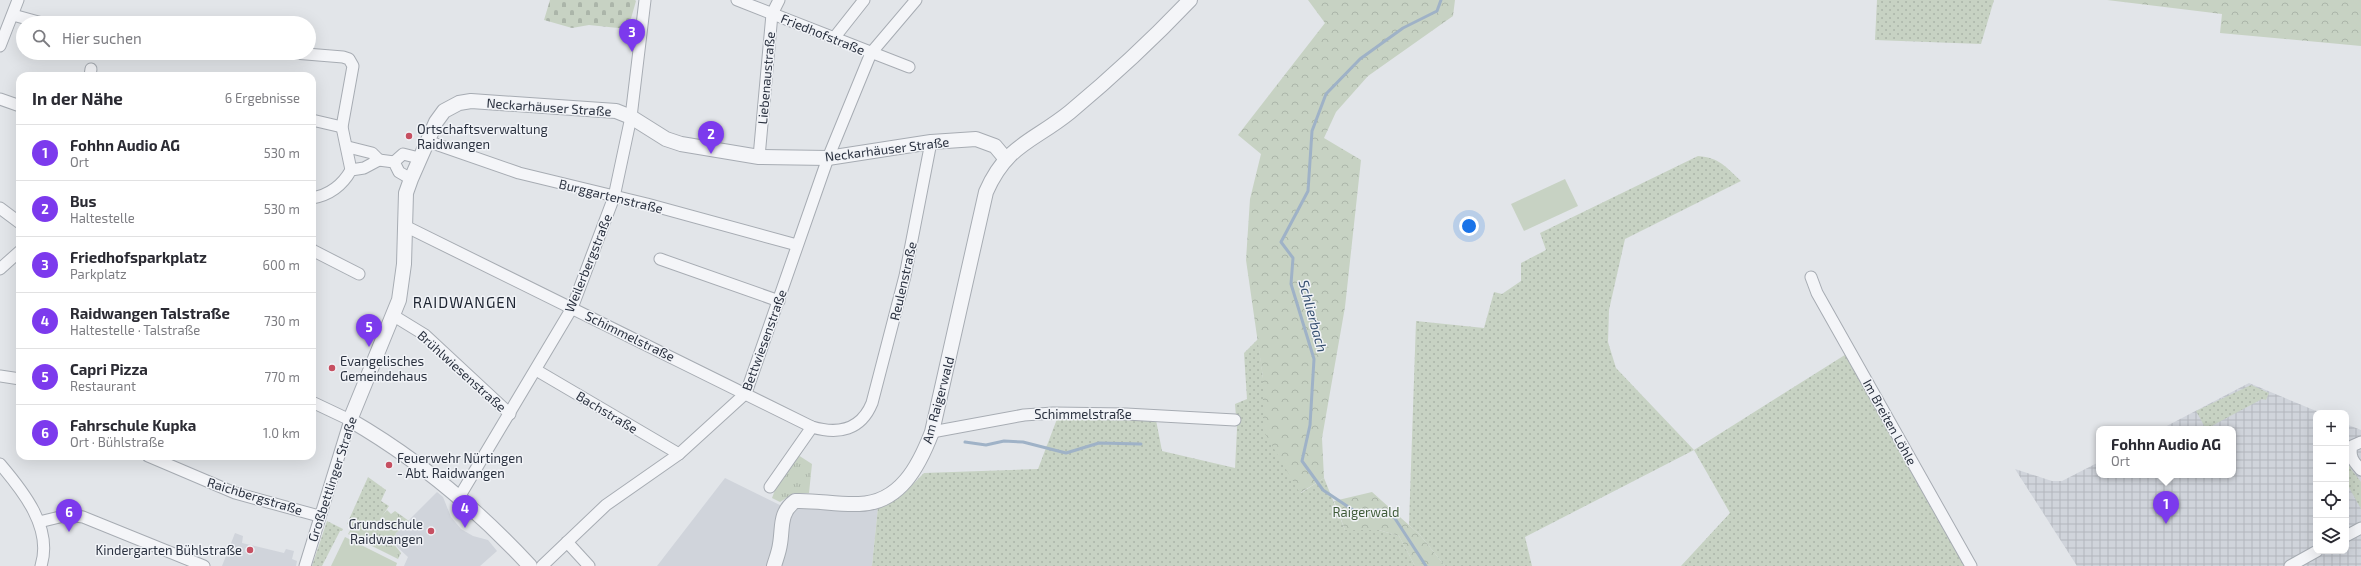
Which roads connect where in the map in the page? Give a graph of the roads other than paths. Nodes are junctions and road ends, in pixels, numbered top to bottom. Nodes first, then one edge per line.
1 (18, 0) edge
2 (645, 0) edge
3 (737, 0) edge
4 (779, 0) edge
5 (864, 0) edge
6 (916, 0) edge
7 (1190, 0) edge
8 (772, 14) junction
9 (13, 15) junction
10 (17, 16) edge
11 (834, 38) junction
12 (0, 46) edge
13 (871, 53) junction
14 (316, 55) edge
15 (909, 67) dead end
16 (0, 99) edge
17 (16, 105) edge
18 (631, 117) junction
19 (316, 121) edge
20 (342, 127) junction
21 (427, 141) junction
22 (931, 142) junction
23 (348, 147) junction
24 (759, 157) junction
25 (419, 158) junction
26 (828, 158) junction
27 (1006, 158) junction
28 (379, 160) junction
29 (394, 162) junction
30 (350, 170) junction
31 (410, 179) junction
32 (316, 197) edge
33 (614, 197) junction
34 (0, 208) edge
35 (16, 220) edge
36 (405, 226) junction
37 (797, 246) junction
38 (316, 252) edge
39 (16, 255) edge
40 (660, 259) dead end
41 (0, 270) edge
42 (359, 274) dead end
43 (1811, 277) dead end
44 (779, 301) junction
45 (572, 308) junction
46 (394, 316) junction
47 (536, 370) junction
48 (0, 376) edge
49 (16, 378) edge
50 (746, 393) junction
51 (316, 404) edge
52 (510, 414) junction
53 (864, 418) joint
54 (350, 420) junction
55 (1235, 420) dead end
56 (812, 427) junction
57 (932, 432) junction
58 (2361, 442) edge
59 (679, 454) junction
60 (157, 460) edge
61 (0, 464) edge
62 (2361, 470) edge
63 (770, 487) dead end
64 (458, 499) junction
65 (319, 516) junction
66 (39, 522) junction
67 (2361, 528) edge
68 (2349, 534) edge
69 (567, 542) junction
70 (2313, 554) edge
71 (41, 566) edge
72 (204, 566) edge
73 (305, 566) edge
74 (530, 566) edge
75 (542, 566) edge
76 (589, 566) edge
77 (774, 566) edge
78 (1971, 566) edge
79 (2290, 566) edge

1 - 9 street
2 - 18 street, Weilerbergstraße
3 - 8 street, Friedhofstraße
4 - 8 street, Liebenaustraße
5 - 11 street
6 - 13 street, Bettwiesenstraße
7 - 27 street
8 - 11 street, Friedhofstraße
8 - 24 street, Liebenaustraße
9 - 10 street
9 - 12 street
11 - 13 street, Friedhofstraße
13 - 15 street, Friedhofstraße
13 - 26 street, Bettwiesenstraße
14 - 20 street
16 - 17 street
18 - 21 street, Neckarhäuser Straße
18 - 24 street, Neckarhäuser Straße
18 - 33 street, Weilerbergstraße
19 - 20 street
20 - 23 street
21 - 25 street, Großbettlinger Straße
21 - 33 street, Burggartenstraße
22 - 26 street, Neckarhäuser Straße
22 - 27 street, Neckarhäuser Straße
22 - 53 street, Reulenstraße
23 - 28 street
23 - 30 street
24 - 26 street, Neckarhäuser Straße
25 - 29 street
25 - 31 street, Großbettlinger Straße
26 - 37 street, Bettwiesenstraße
27 - 57 street, Am Raigerwald
28 - 29 street
28 - 30 street
29 - 31 street
30 - 32 street
31 - 36 street, Großbettlinger Straße
33 - 37 street, Burggartenstraße
33 - 45 street, Weilerbergstraße
34 - 35 street
36 - 45 street, Schimmelstraße
36 - 46 street, Großbettlinger Straße
37 - 44 street, Bettwiesenstraße
38 - 42 street
39 - 41 street
40 - 44 street
43 - 78 street, Im Breiten Löhle
44 - 50 street, Bettwiesenstraße
45 - 47 street, Weilerbergstraße
45 - 50 street, Schimmelstraße
46 - 52 street, Brühlwiesenstraße
46 - 54 street, Großbettlinger Straße
47 - 52 street, Weilerbergstraße
47 - 59 street, Bachstraße
48 - 49 street
50 - 56 street, Schimmelstraße
50 - 59 street, Bettwiesenstraße
51 - 54 street
52 - 64 street, Weilerbergstraße
53 - 56 street, Schimmelstraße
54 - 64 street
54 - 65 street, Großbettlinger Straße
55 - 57 street, Schimmelstraße
56 - 63 street
57 - 77 street, Am Raigerwald
58 - 62 street
59 - 69 street, Bettwiesenstraße
60 - 65 street, Raichbergstraße
61 - 66 street
64 - 74 street
65 - 73 street, Großbettlinger Straße
66 - 71 street
66 - 72 street
67 - 68 street
69 - 75 street, Bettwiesenstraße
69 - 76 street
70 - 79 street

